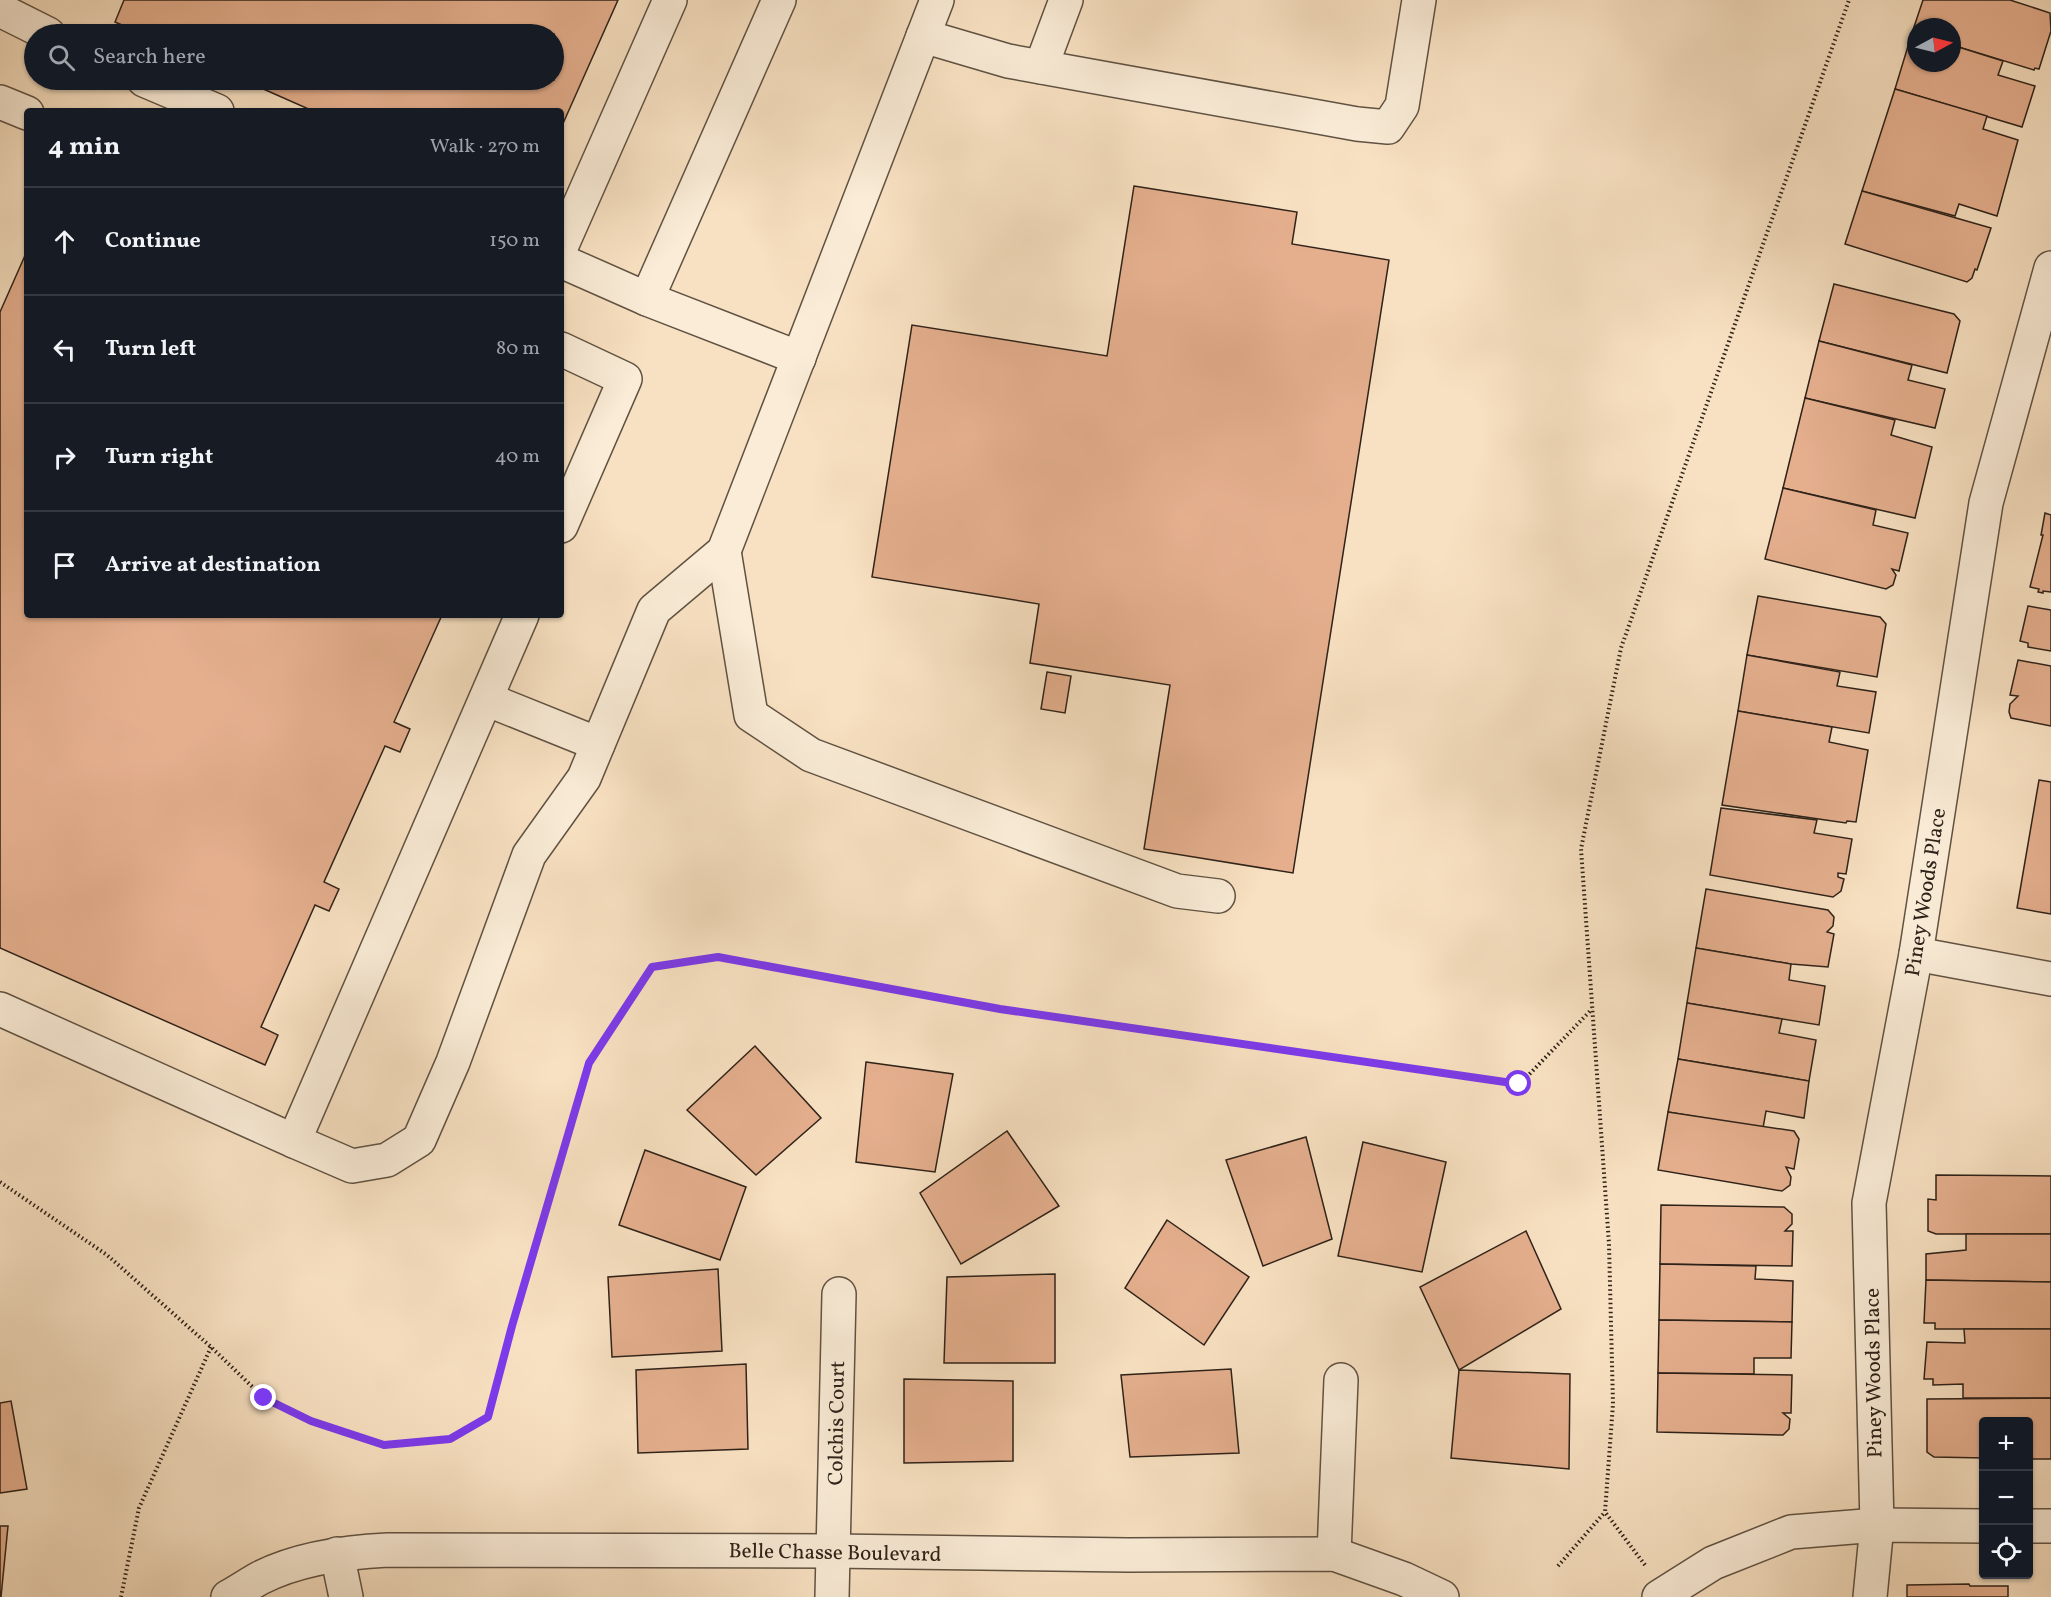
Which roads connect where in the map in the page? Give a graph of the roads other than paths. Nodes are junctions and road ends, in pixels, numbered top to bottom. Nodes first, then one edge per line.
1 (670, 0) edge
2 (779, 0) edge
3 (937, 0) edge
4 (1065, 0) edge
5 (1419, 0) edge
6 (0, 10) edge
7 (28, 24) edge
8 (923, 36) junction
9 (1041, 67) junction
10 (168, 90) edge
11 (0, 102) edge
12 (210, 108) edge
13 (24, 112) edge
14 (564, 251) edge
15 (564, 259) edge
16 (2051, 268) edge
17 (647, 299) junction
18 (564, 350) edge
19 (799, 358) junction
20 (564, 519) edge
21 (724, 551) junction
22 (521, 618) edge
23 (486, 699) junction
24 (598, 744) junction
25 (1218, 896) dead end
26 (1916, 954) junction
27 (2051, 979) edge
28 (0, 1008) edge
29 (294, 1141) junction
30 (839, 1294) dead end
31 (1341, 1380) dead end
32 (1877, 1525) junction
33 (1979, 1526) edge
34 (2033, 1526) edge
35 (2051, 1526) edge
36 (833, 1551) junction
37 (337, 1554) junction
38 (1334, 1554) junction
39 (1663, 1595) edge
40 (228, 1597) edge
41 (346, 1597) edge
42 (832, 1597) edge
43 (1442, 1597) edge
44 (1870, 1597) edge

1 - 14 street
2 - 17 street
3 - 8 street
4 - 9 street
5 - 9 street
6 - 7 street
8 - 9 street
8 - 19 street
10 - 12 street
11 - 13 street
15 - 17 street
16 - 26 street, Piney Woods Place
17 - 19 street
18 - 20 street
19 - 21 street
21 - 24 street
21 - 25 street
22 - 23 street
23 - 24 street
23 - 29 street
24 - 29 street
26 - 27 street
26 - 32 street, Piney Woods Place
28 - 29 street
30 - 36 street, Colchis Court
31 - 38 street
32 - 33 street
32 - 39 street
32 - 44 street, Piney Woods Place
34 - 35 street
36 - 37 street, Belle Chasse Boulevard
36 - 38 street, Belle Chasse Boulevard
36 - 42 street, Colchis Court
37 - 40 street, Belle Chasse Boulevard
37 - 41 street
38 - 43 street, Belle Chasse Boulevard

